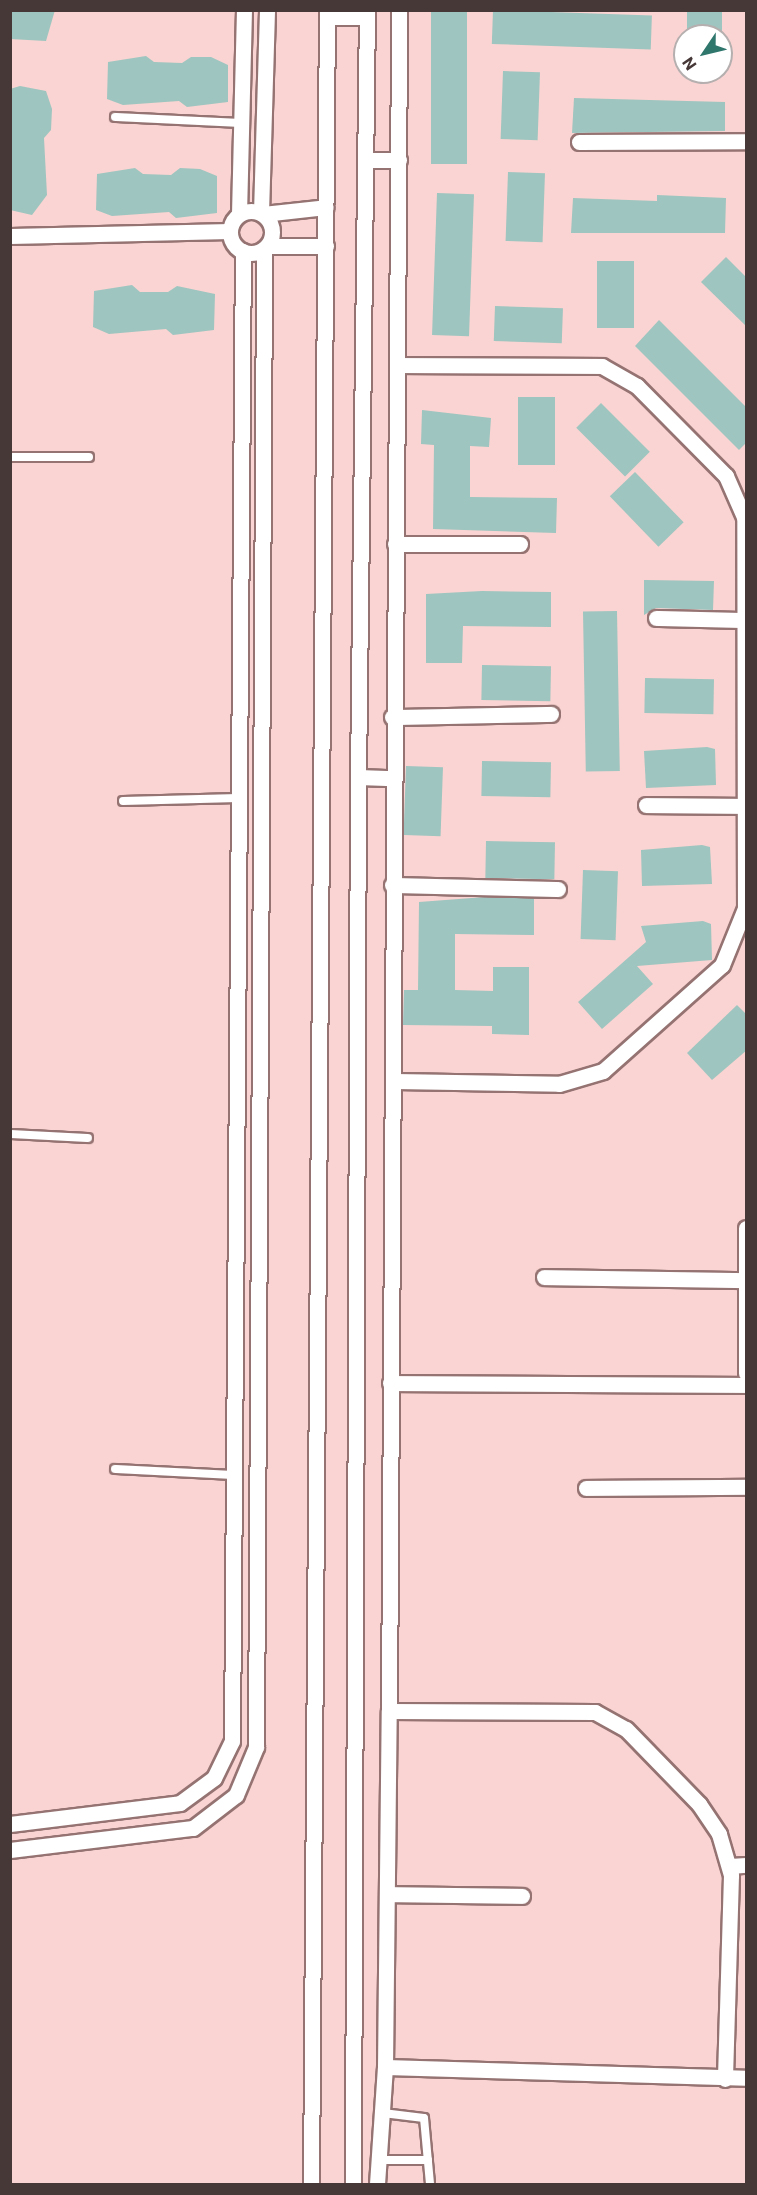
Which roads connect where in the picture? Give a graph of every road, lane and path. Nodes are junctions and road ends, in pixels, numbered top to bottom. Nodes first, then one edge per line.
1 (244, 10) edge
2 (267, 10) edge
3 (399, 10) edge
4 (327, 14) edge
5 (367, 14) edge
6 (116, 117) dead end
7 (243, 123) junction
8 (747, 141) edge
9 (579, 142) dead end
10 (366, 160) junction
11 (399, 160) junction
12 (326, 207) junction
13 (262, 213) junction
14 (239, 214) junction
15 (230, 231) junction
16 (10, 236) edge
17 (326, 246) junction
18 (266, 247) junction
19 (243, 251) junction
20 (400, 364) junction
21 (10, 457) edge
22 (89, 457) dead end
23 (745, 517) edge
24 (396, 544) junction
25 (520, 544) dead end
26 (656, 618) dead end
27 (744, 620) junction
28 (745, 713) edge
29 (551, 714) dead end
30 (392, 717) junction
31 (358, 777) junction
32 (393, 778) junction
33 (238, 798) junction
34 (123, 801) dead end
35 (646, 805) dead end
36 (744, 806) junction
37 (392, 885) junction
38 (558, 889) dead end
39 (746, 908) edge
40 (395, 1082) junction
41 (236, 1118) junction
42 (263, 1118) junction
43 (10, 1134) edge
44 (88, 1138) dead end
45 (747, 1228) edge
46 (544, 1277) dead end
47 (743, 1280) junction
48 (747, 1373) edge
49 (390, 1383) junction
50 (747, 1385) edge
51 (115, 1469) dead end
52 (234, 1475) junction
53 (747, 1487) edge
54 (586, 1488) dead end
55 (258, 1646) junction
56 (233, 1647) junction
57 (389, 1711) junction
58 (10, 1824) edge
59 (10, 1850) edge
60 (730, 1866) junction
61 (747, 1866) edge
62 (387, 1894) junction
63 (522, 1896) dead end
64 (385, 2067) junction
65 (747, 2078) edge
66 (725, 2079) junction
67 (383, 2113) junction
68 (381, 2160) junction
69 (428, 2160) junction
70 (311, 2184) edge
71 (353, 2184) edge
72 (377, 2184) edge
73 (430, 2184) edge

1 - 7 street
2 - 13 street
3 - 11 street
4 - 5 street
4 - 12 street
5 - 10 street
6 - 7 lane
7 - 14 street
8 - 9 street
10 - 11 street
10 - 31 street
11 - 20 street
12 - 13 street
12 - 17 street
13 - 14 street
13 - 18 street
14 - 15 street
15 - 16 street
15 - 19 street
17 - 18 street
17 - 70 street
18 - 19 street
18 - 42 street
19 - 33 street
20 - 23 street
20 - 24 street
21 - 22 lane
23 - 27 street
24 - 25 street
24 - 30 street
26 - 27 street
27 - 28 street
28 - 36 street
29 - 30 street
30 - 32 street
31 - 32 street
31 - 71 street
32 - 37 street
33 - 34 lane
33 - 41 street
35 - 36 street
36 - 39 street
37 - 38 street
37 - 40 street
39 - 40 street
40 - 49 street
41 - 42 street
41 - 52 street
42 - 55 street
43 - 44 lane
45 - 47 street
46 - 47 street
47 - 48 street
49 - 50 street
49 - 57 street
51 - 52 lane
52 - 56 street
53 - 54 street
55 - 56 street
55 - 59 street
56 - 58 street
57 - 60 street
57 - 62 street
60 - 61 street
60 - 66 street
62 - 63 street
62 - 64 street
64 - 66 street
64 - 67 street
65 - 66 street
67 - 68 street
67 - 69 lane
68 - 69 lane
68 - 72 street
69 - 73 lane

